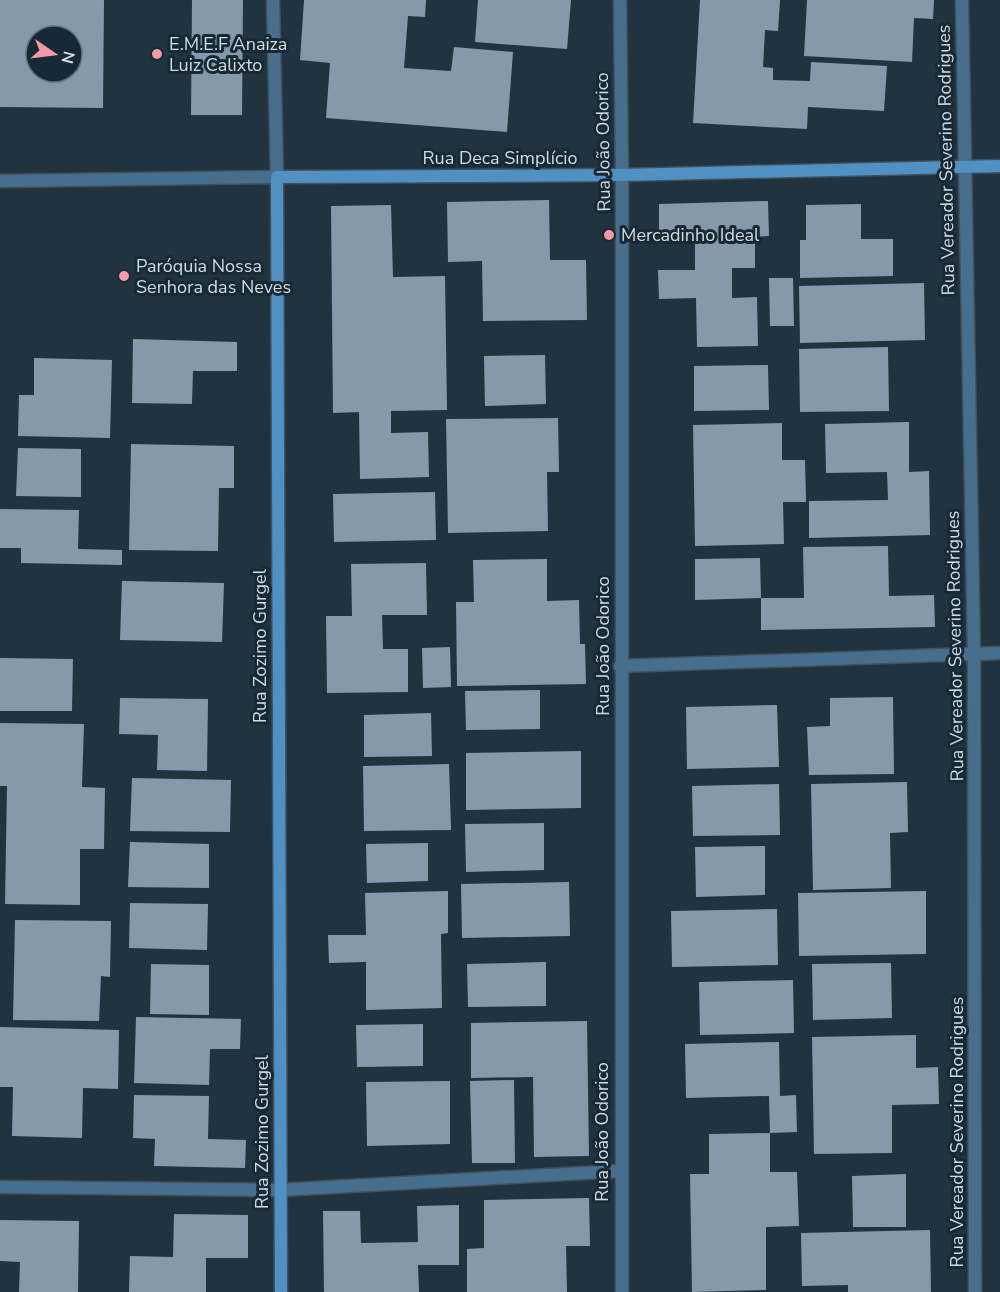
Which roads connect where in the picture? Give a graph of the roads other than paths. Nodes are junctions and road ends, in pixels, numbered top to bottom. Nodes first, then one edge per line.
1 (273, 0) edge
2 (620, 0) edge
3 (962, 0) edge
4 (1000, 166) edge
5 (963, 167) junction
6 (622, 175) junction
7 (277, 177) junction
8 (0, 181) edge
9 (1000, 653) edge
10 (974, 654) junction
11 (620, 666) junction
12 (620, 1171) junction
13 (0, 1187) edge
14 (279, 1190) junction
15 (281, 1292) edge
16 (622, 1292) edge
17 (975, 1292) edge

1 - 7 street, Rua Zozimo Gurgel
2 - 6 street, Rua João Odorico
3 - 5 street, Rua Vereador Severino Rodrigues
4 - 5 street, Rua Deca Simplício
5 - 6 street, Rua Deca Simplício
5 - 10 street, Rua Vereador Severino Rodrigues
6 - 7 street, Rua Deca Simplício
6 - 11 street, Rua João Odorico
7 - 8 street, Rua Deca Simplício
7 - 14 street, Rua Zozimo Gurgel
9 - 10 street
10 - 11 street
10 - 17 street, Rua Vereador Severino Rodrigues
11 - 12 street, Rua João Odorico
12 - 14 street
12 - 16 street, Rua João Odorico
13 - 14 street
14 - 15 street, Rua Zozimo Gurgel

